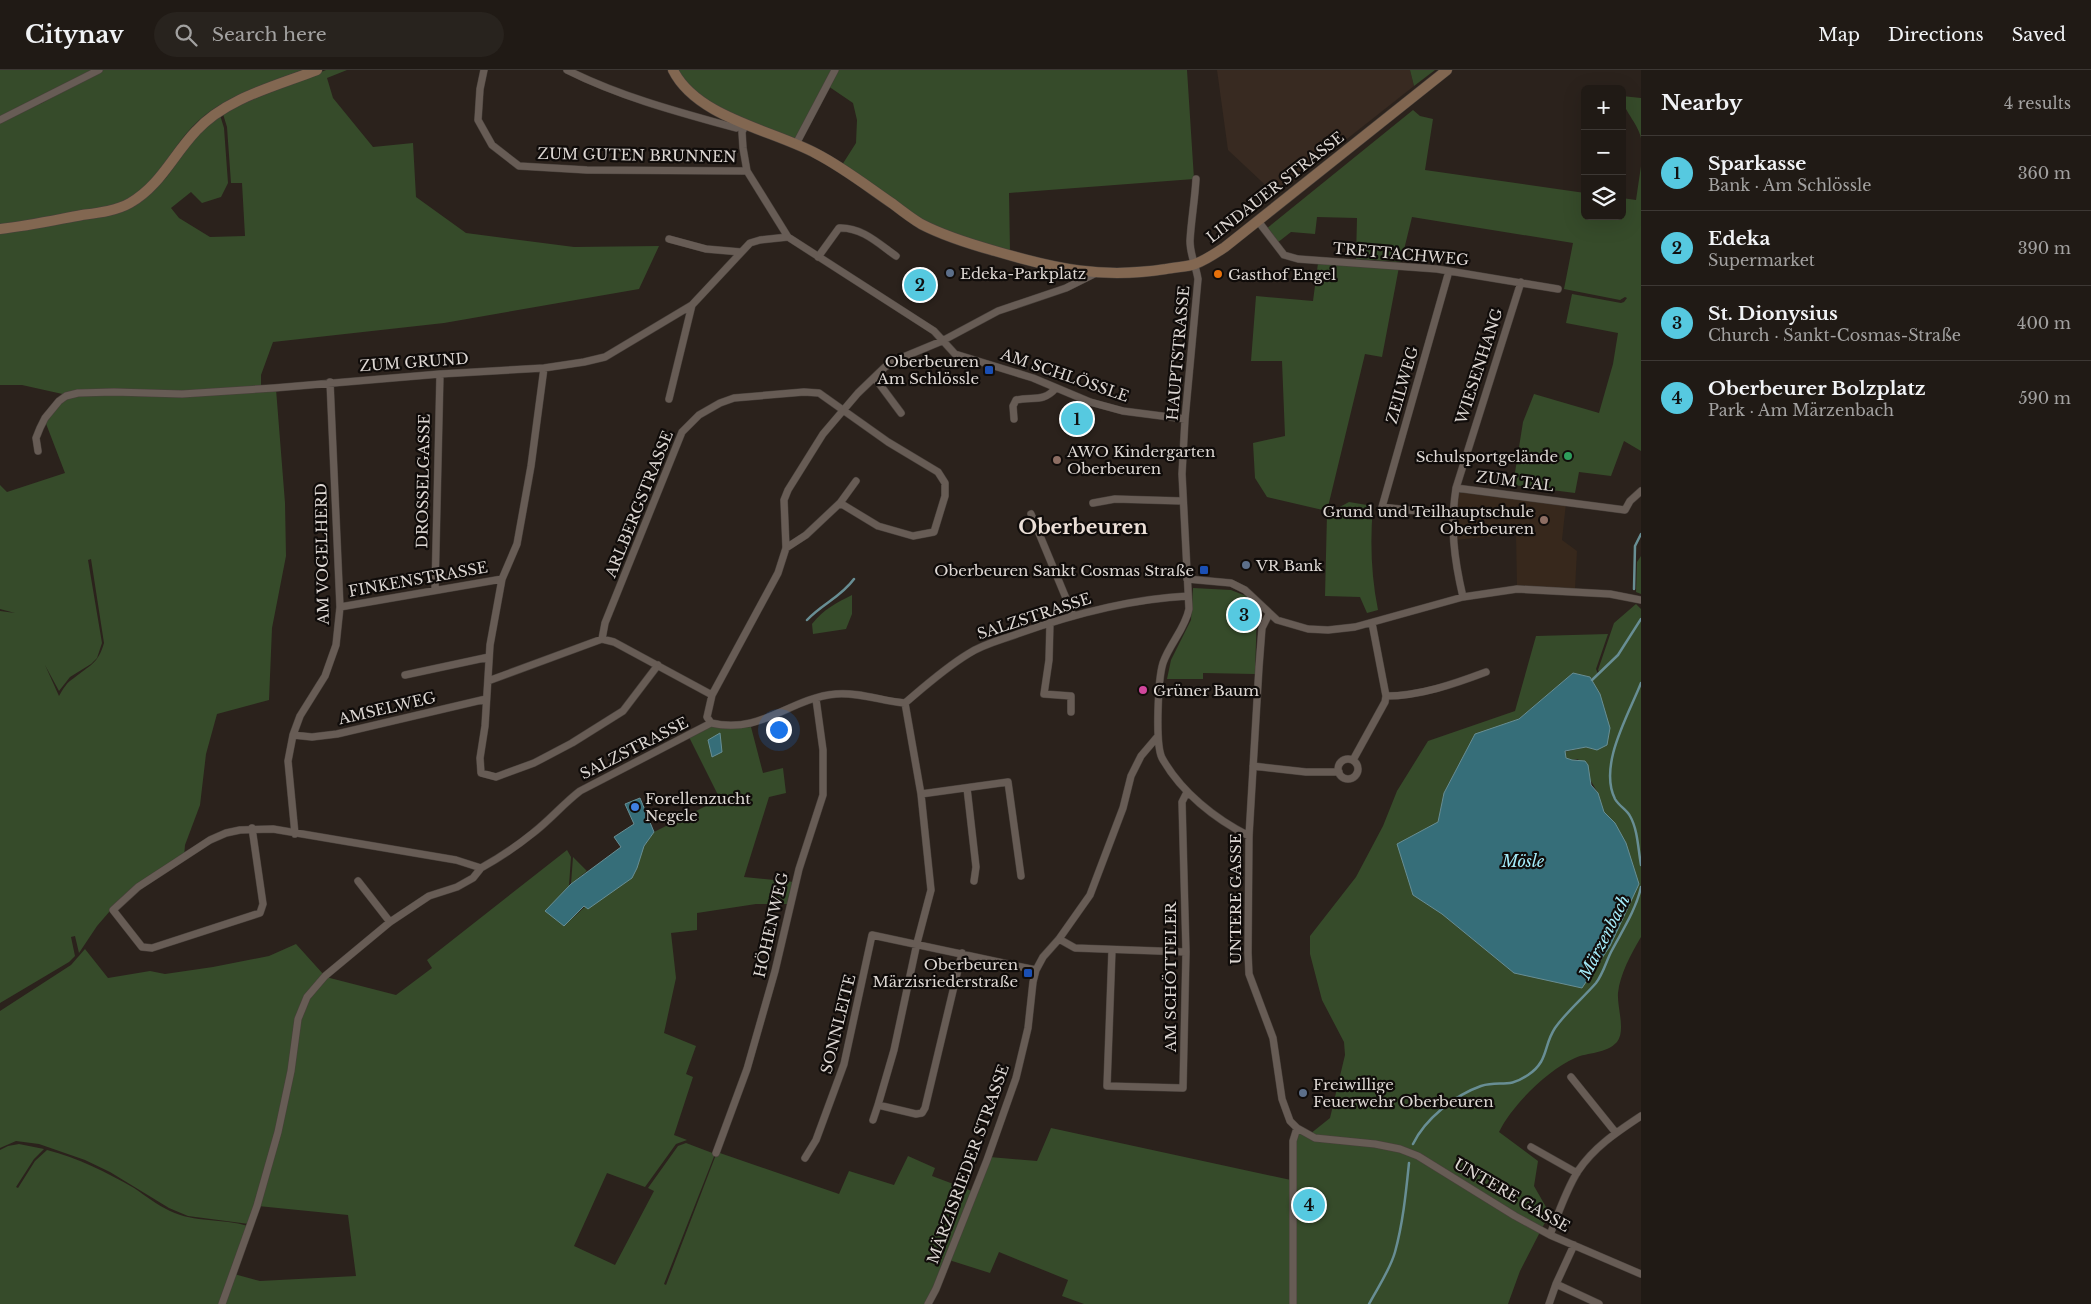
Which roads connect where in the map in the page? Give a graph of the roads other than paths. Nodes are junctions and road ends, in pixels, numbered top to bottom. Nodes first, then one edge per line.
1 (99, 70) edge
2 (317, 70) edge
3 (484, 70) edge
4 (567, 70) edge
5 (673, 70) edge
6 (835, 70) edge
7 (1447, 70) edge
8 (0, 120) edge
9 (746, 124) junction
10 (796, 144) junction
11 (747, 171) junction
12 (1196, 179) dead end
13 (1258, 221) junction
14 (0, 229) edge
15 (788, 237) junction
16 (669, 239) dead end
17 (741, 252) junction
18 (896, 256) dead end
19 (818, 257) junction
20 (1194, 264) junction
21 (1449, 271) junction
22 (1096, 273) junction
23 (1521, 282) junction
24 (1558, 289) dead end
25 (692, 305) junction
26 (942, 341) junction
27 (544, 368) junction
28 (440, 374) junction
29 (875, 378) junction
30 (330, 382) junction
31 (1056, 388) junction
32 (669, 399) dead end
33 (843, 410) junction
34 (901, 412) dead end
35 (1014, 419) dead end
36 (1185, 419) junction
37 (38, 451) dead end
38 (856, 481) dead end
39 (1456, 488) junction
40 (1641, 491) edge
41 (1182, 501) junction
42 (840, 503) junction
43 (1093, 503) dead end
44 (1031, 514) dead end
45 (1452, 515) junction
46 (786, 548) junction
47 (502, 579) junction
48 (1187, 579) junction
49 (434, 590) junction
50 (1188, 596) junction
51 (1463, 598) junction
52 (1641, 600) edge
53 (340, 607) junction
54 (1269, 614) junction
55 (1073, 615) junction
56 (1050, 622) junction
57 (1372, 624) junction
58 (602, 639) junction
59 (489, 657) junction
60 (658, 665) junction
61 (1486, 672) dead end
62 (405, 675) dead end
63 (488, 681) junction
64 (712, 695) junction
65 (1386, 696) junction
66 (816, 699) junction
67 (486, 700) junction
68 (905, 703) junction
69 (1071, 712) dead end
70 (711, 724) junction
71 (293, 735) junction
72 (1158, 736) junction
73 (1353, 760) junction
74 (1253, 766) junction
75 (1339, 772) junction
76 (967, 788) junction
77 (1187, 792) junction
78 (921, 794) junction
79 (252, 828) junction
80 (295, 834) junction
81 (1249, 836) junction
82 (481, 868) junction
83 (1021, 876) dead end
84 (358, 881) dead end
85 (974, 881) dead end
86 (390, 922) junction
87 (1059, 939) junction
88 (917, 943) junction
89 (1112, 950) junction
90 (962, 952) junction
91 (1186, 952) junction
92 (1036, 970) junction
93 (1571, 1076) dead end
94 (878, 1105) junction
95 (1641, 1116) edge
96 (873, 1120) dead end
97 (1297, 1128) junction
98 (1616, 1133) junction
99 (1531, 1147) dead end
100 (716, 1153) dead end
101 (805, 1158) dead end
102 (1577, 1173) junction
103 (1550, 1235) junction
104 (1574, 1246) junction
105 (1641, 1274) edge
106 (1556, 1284) junction
107 (222, 1304) edge
108 (928, 1304) edge
109 (1294, 1304) edge
110 (1549, 1304) edge
111 (1599, 1304) edge

1 - 8 street
2 - 14 main road
3 - 11 street, ZUM GUTEN BRUNNEN
4 - 9 street
5 - 9 main road, LINDAUER STRASSE
6 - 10 street
7 - 13 main road, LINDAUER STRASSE
9 - 10 main road, LINDAUER STRASSE
9 - 11 street
10 - 22 main road, LINDAUER STRASSE
11 - 15 street
12 - 20 street, HAUPTSTRASSE
13 - 20 main road, LINDAUER STRASSE
13 - 21 street, TRETTACHWEG
15 - 17 street, ZUM GRUND
15 - 19 street, AM SCHLÖSSLE
16 - 17 street
17 - 25 street, ZUM GRUND
18 - 19 street
19 - 26 street, AM SCHLÖSSLE
20 - 22 main road, LINDAUER STRASSE
20 - 36 street, HAUPTSTRASSE
21 - 23 street, TRETTACHWEG
21 - 45 street, ZEILWEG
22 - 26 street
23 - 24 street, TRETTACHWEG
23 - 39 street, WIESENHANG
25 - 27 street, ZUM GRUND
25 - 32 street
26 - 29 street
26 - 31 street, AM SCHLÖSSLE
27 - 28 street, ZUM GRUND
27 - 47 street
28 - 30 street, ZUM GRUND
28 - 49 street, DROSSELGASSE
29 - 33 street
29 - 34 street
30 - 37 street, ZUM GRUND
30 - 53 street, AM VOGELHERD
31 - 35 street
31 - 36 street, AM SCHLÖSSLE
33 - 42 street, ARLBERGSTRASSE
33 - 46 street
33 - 58 street, ARLBERGSTRASSE
36 - 41 street, HAUPTSTRASSE
38 - 42 street
39 - 40 street, ZUM TAL
39 - 45 street, ZUM TAL
41 - 43 street
41 - 48 street, HAUPTSTRASSE
42 - 46 street
44 - 55 street
45 - 51 street, ZUM TAL
46 - 64 street
47 - 49 street, FINKENSTRASSE
47 - 59 street
48 - 50 street, HAUPTSTRASSE
48 - 54 street
49 - 53 street, FINKENSTRASSE
50 - 55 street, SALZSTRASSE
50 - 72 street, HAUPTSTRASSE
51 - 52 street
51 - 57 street
53 - 71 street, AM VOGELHERD
54 - 57 street
54 - 74 street, UNTERE GASSE
55 - 56 street, SALZSTRASSE
56 - 68 street, SALZSTRASSE
56 - 69 street
57 - 65 street
58 - 60 street
58 - 63 street
59 - 62 street
59 - 63 street
60 - 64 street
60 - 67 street
61 - 65 street
63 - 67 street
64 - 70 street
65 - 73 street
66 - 68 street, SALZSTRASSE
66 - 70 street, SALZSTRASSE
66 - 100 street, HÖHENWEG
67 - 71 street, AMSELWEG
68 - 78 street
70 - 82 street, SALZSTRASSE
71 - 80 street, AM VOGELHERD
72 - 77 street, HAUPTSTRASSE
72 - 87 street, MÄRZISRIEDER STRASSE
73 - 75 street
73 - 75 street
74 - 75 street
74 - 81 street, UNTERE GASSE
76 - 78 street
76 - 83 street
76 - 85 street
77 - 81 street, HAUPTSTRASSE
77 - 91 street, AM SCHÖTTELER
78 - 88 street
79 - 79 street
79 - 80 street
80 - 82 street
81 - 97 street, UNTERE GASSE
82 - 86 street, SALZSTRASSE
84 - 86 street
86 - 107 street, SALZSTRASSE
87 - 89 street
87 - 92 street, MÄRZISRIEDER STRASSE
88 - 90 street, SONNLEITE
88 - 94 street
88 - 101 street, SONNLEITE
89 - 91 street
89 - 91 street, AM SCHÖTTELER
90 - 92 street, SONNLEITE
90 - 94 street
92 - 108 street, MÄRZISRIEDER STRASSE
93 - 98 street
94 - 96 street
95 - 98 street
97 - 103 street, UNTERE GASSE
97 - 109 street
98 - 102 street
99 - 102 street
102 - 103 street
103 - 104 street, UNTERE GASSE
104 - 105 street, UNTERE GASSE
104 - 106 street
106 - 110 street
106 - 111 street

